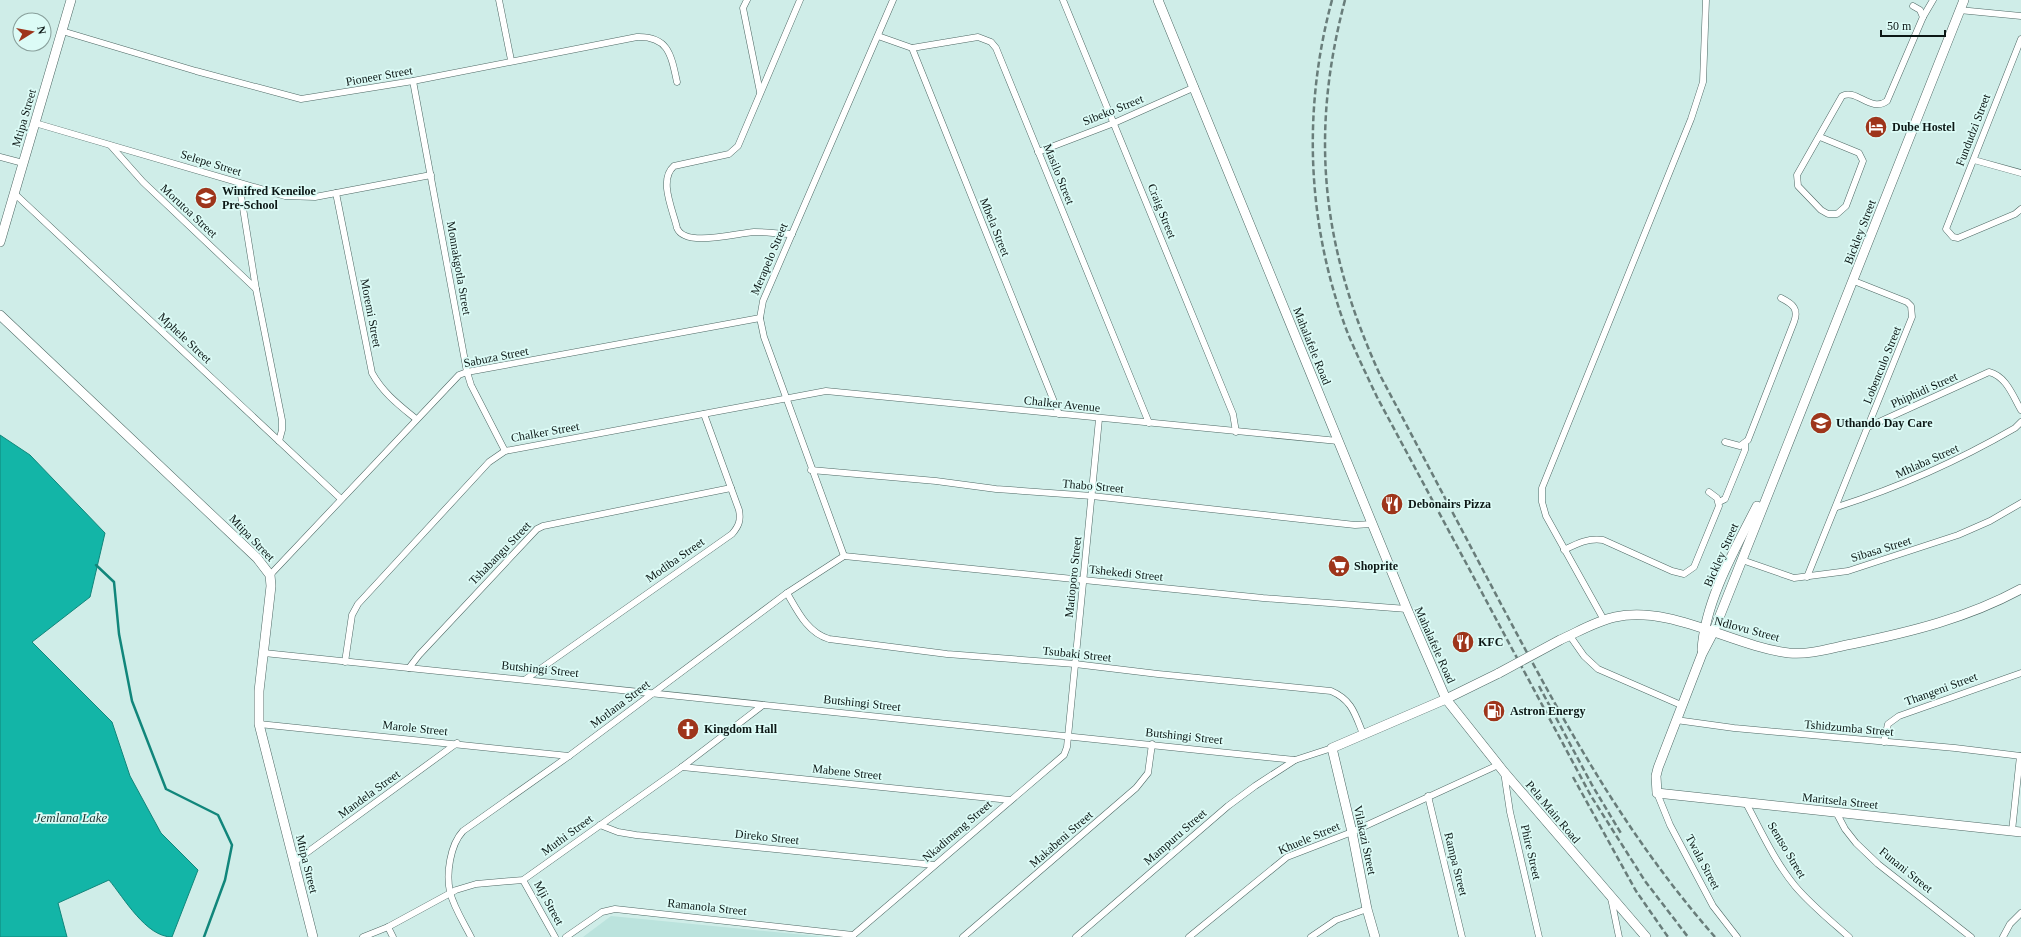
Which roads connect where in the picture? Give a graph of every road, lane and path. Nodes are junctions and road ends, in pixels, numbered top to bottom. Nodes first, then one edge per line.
1 (71, 0) edge
2 (499, 0) edge
3 (747, 0) edge
4 (800, 0) edge
5 (892, 0) edge
6 (1062, 0) edge
7 (1158, 0) edge
8 (1706, 0) edge
9 (1933, 0) edge
10 (1964, 0) edge
11 (1913, 6) dead end
12 (1960, 10) junction
13 (2021, 16) edge
14 (1923, 17) junction
15 (62, 31) junction
16 (878, 36) junction
17 (2021, 39) edge
18 (912, 48) junction
19 (511, 60) junction
20 (413, 81) junction
21 (677, 82) dead end
22 (1195, 87) junction
23 (760, 92) junction
24 (35, 123) junction
25 (1114, 123) junction
26 (1820, 137) junction
27 (110, 145) junction
28 (1038, 152) junction
29 (0, 157) edge
30 (1974, 160) junction
31 (23, 163) junction
32 (2021, 173) edge
33 (431, 175) junction
34 (239, 183) junction
35 (336, 193) junction
36 (15, 194) junction
37 (2021, 209) edge
38 (792, 234) junction
39 (0, 242) edge
40 (1854, 281) junction
41 (256, 289) junction
42 (1781, 298) dead end
43 (0, 315) edge
44 (760, 318) junction
45 (467, 372) junction
46 (785, 398) junction
47 (2021, 410) edge
48 (704, 414) junction
49 (1059, 414) junction
50 (416, 419) junction
51 (1099, 419) junction
52 (2021, 422) edge
53 (1149, 423) junction
54 (1868, 427) junction
55 (1236, 432) junction
56 (279, 440) junction
57 (1338, 441) junction
58 (1725, 442) dead end
59 (1745, 443) junction
60 (505, 451) junction
61 (811, 470) junction
62 (1776, 471) junction
63 (731, 488) junction
64 (1709, 492) dead end
65 (1092, 496) junction
66 (341, 499) junction
67 (1719, 502) junction
68 (2021, 503) edge
69 (1836, 507) junction
70 (1372, 524) junction
71 (1564, 550) junction
72 (844, 556) junction
73 (1742, 560) junction
74 (270, 575) junction
75 (1807, 577) junction
76 (1083, 580) junction
77 (2021, 589) edge
78 (787, 594) junction
79 (1407, 610) junction
80 (1604, 620) junction
81 (1704, 630) junction
82 (1713, 633) junction
83 (1570, 636) junction
84 (264, 653) junction
85 (1702, 654) junction
86 (346, 662) junction
87 (1075, 664) junction
88 (409, 668) junction
89 (1499, 673) joint
90 (2021, 673) edge
91 (526, 679) junction
92 (651, 694) junction
93 (1446, 699) junction
94 (763, 705) junction
95 (1681, 705) junction
96 (1676, 720) junction
97 (259, 724) junction
98 (1363, 734) junction
99 (1068, 737) junction
100 (1884, 742) junction
101 (457, 743) junction
102 (1152, 744) junction
103 (1332, 748) junction
104 (569, 756) junction
105 (2020, 756) edge
106 (1295, 760) junction
107 (1498, 765) junction
108 (682, 767) junction
109 (1504, 772) junction
110 (1657, 793) junction
111 (1428, 796) junction
112 (1010, 800) junction
113 (1746, 803) junction
114 (1836, 812) junction
115 (600, 825) junction
116 (1352, 832) junction
117 (2016, 832) edge
118 (294, 862) junction
119 (934, 865) junction
120 (523, 880) junction
121 (450, 892) junction
122 (1611, 898) junction
123 (1367, 909) junction
124 (2021, 913) edge
125 (388, 926) junction
126 (852, 936) edge
127 (313, 937) edge
128 (363, 937) edge
129 (393, 937) edge
130 (471, 937) edge
131 (555, 937) edge
132 (566, 937) edge
133 (963, 937) edge
134 (1076, 937) edge
135 (1189, 937) edge
136 (1311, 937) edge
137 (1375, 937) edge
138 (1462, 937) edge
139 (1539, 937) edge
140 (1619, 937) edge
141 (1646, 937) edge
142 (1737, 937) edge
143 (1849, 937) edge
144 (1971, 937) edge
145 (2003, 937) edge

1 - 15 street, Mtipa Street
2 - 19 street
3 - 23 street
4 - 23 street
5 - 16 street, Merapelo Street
6 - 25 street, Craig Street
7 - 22 street, Mahalafele Road
8 - 71 street
9 - 14 street
10 - 12 street, Bickley Street
11 - 14 street
12 - 13 street
12 - 40 street, Bickley Street
14 - 26 street
15 - 20 street, Pioneer Street
15 - 24 street, Mtipa Street
16 - 18 street, Masilo Street
16 - 38 street, Merapelo Street
17 - 30 street, Fundudzi Street
18 - 28 street, Masilo Street
18 - 49 street, Mbela Street
19 - 20 street, Pioneer Street
19 - 21 street, Pioneer Street
20 - 33 street, Monnakgotla Street
22 - 25 street, Sibeko Street
22 - 57 street, Mahalafele Road
23 - 38 street
24 - 27 street, Selepe Street
24 - 31 street, Mtipa Street
25 - 28 street, Sibeko Street
25 - 55 street, Craig Street
26 - 26 street
27 - 34 street, Selepe Street
27 - 41 street, Morutoa Street
28 - 53 street, Masilo Street
29 - 31 street
30 - 32 street
30 - 37 street, Fundudzi Street
31 - 36 street, Mtipa Street
33 - 35 street, Selepe Street
33 - 45 street, Monnakgotla Street
34 - 35 street, Selepe Street
34 - 41 street
35 - 50 street, Moremi Street
36 - 39 street, Mtipa Street
36 - 56 street, Mphele Street
38 - 44 street, Merapelo Street
40 - 54 street, Lobenculo Street
40 - 62 street, Bickley Street
41 - 56 street
42 - 59 street
43 - 74 street, Mtipa Street
44 - 45 street, Sabuza Street
44 - 46 street, Merapelo Street
45 - 50 street, Sabuza Street
45 - 60 street, Monnakgotla Street
46 - 48 street, Chalker Street
46 - 49 street, Chalker Avenue
46 - 61 street, Merapelo Street
47 - 54 street, Phiphidi Street
48 - 60 street, Chalker Street
48 - 63 street, Modiba Street
49 - 51 street, Chalker Avenue
50 - 66 street, Sabuza Street
51 - 53 street, Chalker Avenue
51 - 65 street, Matioporo Street
52 - 69 street, Mhlaba Street
53 - 55 street, Chalker Avenue
54 - 69 street, Lobenculo Street
55 - 57 street, Chalker Avenue
56 - 66 street, Mphele Street
57 - 70 street, Mahalafele Road
58 - 59 street
59 - 67 street
60 - 86 street, Chalker Street
61 - 65 street, Thabo Street
61 - 72 street, Merapelo Street
62 - 73 street, Bickley Street
62 - 81 street, Bickley Street
63 - 88 street, Tshabangu Street
63 - 91 street, Modiba Street
64 - 67 street
65 - 70 street, Thabo Street
65 - 76 street, Matioporo Street
66 - 74 street, Sabuza Street
67 - 71 street
68 - 75 street, Sibasa Street
69 - 75 street, Lobenculo Street
70 - 79 street, Mahalafele Road
71 - 80 street
72 - 76 street, Tshekedi Street
72 - 78 street, Motlana Street
73 - 75 street, Sibasa Street
73 - 82 street, Bickley Street
74 - 84 street, Mtipa Street
76 - 79 street, Tshekedi Street
76 - 87 street, Matioporo Street
77 - 82 street, Ndlovu Street
78 - 87 street, Tsubaki Street
78 - 92 street, Motlana Street
79 - 93 street, Mahalafele Road
80 - 81 street, Ndlovu Street
80 - 83 street, Ndlovu Street
81 - 82 street, Ndlovu Street
81 - 85 street, Bickley Street
82 - 85 street, Bickley Street
83 - 89 street, Ndlovu Street, bridge
83 - 95 street
84 - 86 street, Butshingi Street
84 - 97 street, Mtipa Street
85 - 95 street, Bickley Street
86 - 88 street, Butshingi Street
87 - 98 street, Tsubaki Street
87 - 99 street, Matioporo Street
88 - 91 street, Butshingi Street
89 - 93 street, Butshingi Street
90 - 100 street, Thangeni Street
91 - 92 street, Butshingi Street
92 - 94 street, Butshingi Street
92 - 104 street, Motlana Street
93 - 98 street, Butshingi Street
93 - 107 street, Pela Main Road
94 - 99 street, Butshingi Street
94 - 108 street, Muthi Street
95 - 96 street, Bickley Street
96 - 100 street, Tshidzumba Street
96 - 110 street, Bickley Street
97 - 101 street, Marole Street
97 - 118 street, Mtipa Street
98 - 103 street, Butshingi Street
99 - 102 street, Butshingi Street
99 - 112 street, Nkadimeng Street
100 - 105 street, Tshidzumba Street
101 - 104 street, Marole Street
101 - 118 street, Mandela Street
102 - 106 street, Butshingi Street
102 - 133 street, Makabeni Street
103 - 106 street, Butshingi Street
103 - 116 street, Vilakazi Street
104 - 121 street, Motlana Street
105 - 117 street
106 - 134 street, Mampuru Street
107 - 109 street, Pela Main Road
107 - 111 street, Khuele Street
108 - 112 street, Mabene Street
108 - 115 street, Muthi Street
109 - 122 street, Pela Main Road
109 - 139 street, Phire Street
110 - 113 street, Maritsela Street
110 - 142 street, Twala Street
111 - 116 street, Khuele Street
111 - 138 street, Rampa Street
112 - 119 street, Nkadimeng Street
113 - 114 street, Maritsela Street
113 - 143 street, Sentso Street
114 - 117 street, Maritsela Street
114 - 144 street, Funani Street
115 - 119 street, Direko Street
115 - 120 street, Muthi Street
116 - 123 street, Vilakazi Street
116 - 135 street, Khuele Street
118 - 127 street, Mtipa Street
119 - 126 street, Nkadimeng Street
120 - 121 street
120 - 131 street, Mji Street
121 - 125 street
121 - 130 street
122 - 140 street
122 - 141 street, Pela Main Road
123 - 136 street
123 - 137 street, Vilakazi Street
124 - 145 street
125 - 128 street
125 - 129 street
126 - 132 street, Ramanola Street

